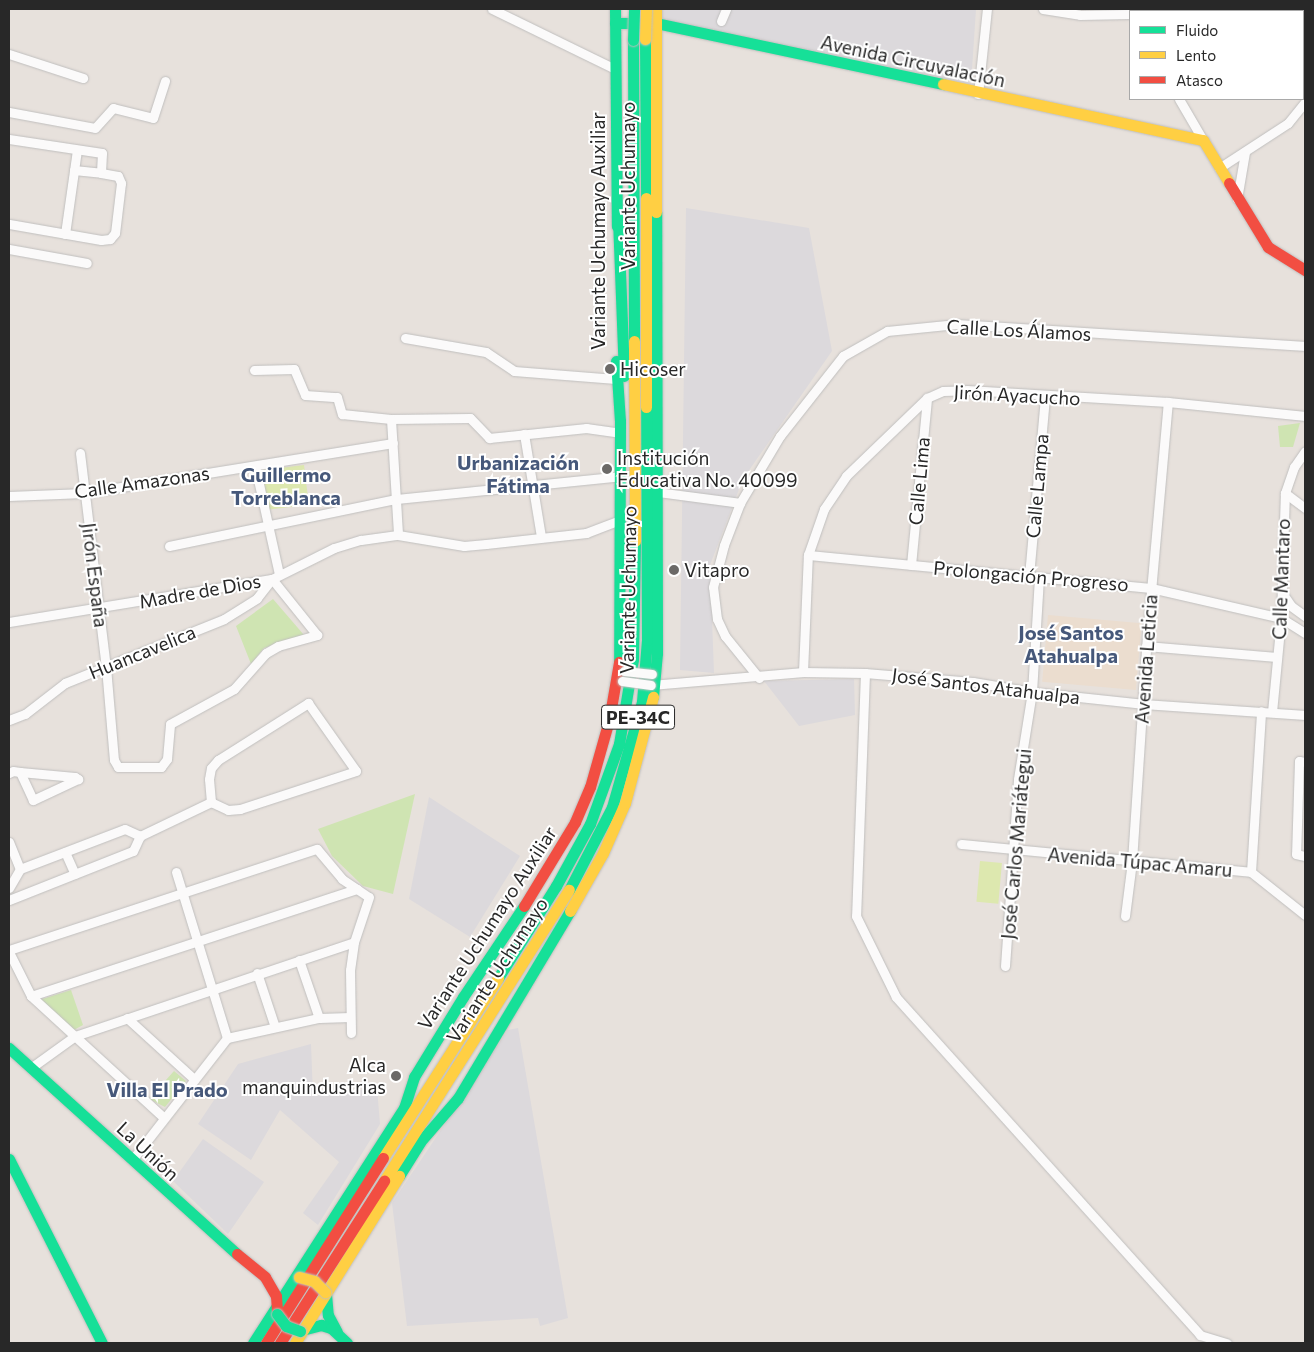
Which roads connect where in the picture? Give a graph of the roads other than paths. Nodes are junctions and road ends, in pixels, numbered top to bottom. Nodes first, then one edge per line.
1 (492, 9) edge
2 (615, 9) edge
3 (634, 9) edge
4 (646, 9) edge
5 (656, 9) edge
6 (726, 9) edge
7 (987, 9) edge
8 (1042, 9) edge
9 (1129, 14) edge
10 (721, 21) dead end
11 (615, 23) junction
12 (656, 23) junction
13 (639, 40) junction
14 (9, 54) edge
15 (615, 69) junction
16 (83, 78) dead end
17 (165, 81) dead end
18 (978, 94) junction
19 (1180, 100) edge
20 (1305, 102) edge
21 (9, 112) edge
22 (9, 139) edge
23 (1203, 140) junction
24 (77, 150) junction
25 (1245, 152) junction
26 (1219, 168) junction
27 (74, 170) junction
28 (101, 173) junction
29 (1237, 199) junction
30 (618, 219) junction
31 (9, 224) edge
32 (65, 234) junction
33 (9, 249) edge
34 (87, 263) dead end
35 (1305, 270) edge
36 (405, 338) dead end
37 (1305, 346) edge
38 (254, 370) dead end
39 (616, 379) junction
40 (1045, 396) junction
41 (926, 398) junction
42 (1168, 402) junction
43 (1305, 416) edge
44 (391, 419) junction
45 (634, 425) junction
46 (620, 433) junction
47 (524, 434) junction
48 (393, 443) junction
49 (1305, 451) edge
50 (80, 453) dead end
51 (255, 466) junction
52 (620, 476) junction
53 (533, 487) junction
54 (657, 492) junction
55 (84, 493) junction
56 (1285, 493) junction
57 (9, 496) edge
58 (396, 499) junction
59 (740, 503) junction
60 (1305, 508) edge
61 (620, 520) junction
62 (270, 525) junction
63 (398, 536) junction
64 (540, 537) junction
65 (169, 546) dead end
66 (808, 555) junction
67 (911, 565) junction
68 (1282, 569) junction
69 (1029, 576) junction
70 (276, 577) junction
71 (1039, 577) junction
72 (1151, 588) junction
73 (98, 609) junction
74 (1305, 616) edge
75 (1281, 618) junction
76 (9, 622) edge
77 (1305, 633) edge
78 (1146, 646) junction
79 (1278, 657) junction
80 (106, 666) junction
81 (803, 672) junction
82 (865, 673) junction
83 (620, 675) junction
84 (759, 678) junction
85 (653, 680) junction
86 (1032, 692) junction
87 (1144, 704) junction
88 (1261, 711) junction
89 (1272, 712) junction
90 (1305, 716) edge
91 (9, 720) edge
92 (1302, 762) edge
93 (20, 772) junction
94 (9, 773) edge
95 (211, 802) junction
96 (140, 836) junction
97 (9, 842) edge
98 (961, 844) dead end
99 (1013, 850) junction
100 (66, 852) junction
101 (1305, 856) edge
102 (1132, 862) junction
103 (20, 869) junction
104 (176, 872) dead end
105 (1251, 872) junction
106 (75, 874) junction
107 (9, 888) edge
108 (357, 889) junction
109 (182, 893) junction
110 (9, 900) edge
111 (1305, 915) edge
112 (1125, 916) dead end
113 (534, 921) junction
114 (197, 942) junction
115 (354, 942) junction
116 (9, 951) edge
117 (525, 958) junction
118 (299, 960) junction
119 (1005, 966) dead end
120 (257, 973) junction
121 (212, 988) junction
122 (31, 996) junction
123 (350, 1017) junction
124 (127, 1018) junction
125 (319, 1018) junction
126 (275, 1027) junction
127 (351, 1033) dead end
128 (74, 1036) junction
129 (227, 1038) junction
130 (9, 1048) edge
131 (32, 1067) junction
132 (194, 1080) junction
133 (404, 1108) junction
134 (164, 1118) junction
135 (420, 1142) junction
136 (9, 1159) edge
137 (132, 1160) junction
138 (265, 1276) junction
139 (297, 1278) junction
140 (325, 1293) junction
141 (277, 1310) junction
142 (302, 1330) junction
143 (338, 1334) junction
144 (102, 1343) edge
145 (253, 1343) edge
146 (266, 1343) edge
147 (280, 1343) edge
148 (295, 1343) edge
149 (347, 1343) edge
150 (1227, 1343) edge

1 - 15 street
2 - 11 main road, Variante Uchumayo Auxiliar
3 - 13 main road, Variante Uchumayo / PE-34C, bridge
4 - 13 main road, Variante Uchumayo / PE-34C, bridge
5 - 12 main road, Variante Uchumayo
6 - 10 street
7 - 18 street
8 - 9 street
11 - 12 main road, Avenida Circuvalación
11 - 15 main road, Variante Uchumayo Auxiliar
12 - 18 main road, Avenida Circuvalación
12 - 54 main road, Variante Uchumayo
13 - 45 main road, Variante Uchumayo / PE-34C
13 - 117 main road, Variante Uchumayo / PE-34C
14 - 16 street
15 - 30 main road, Variante Uchumayo Auxiliar
17 - 21 street
18 - 23 main road, Avenida Circuvalación
19 - 23 street
20 - 25 street
22 - 24 street
23 - 26 main road
24 - 27 street
24 - 28 street
25 - 26 street
25 - 29 street
26 - 29 main road
27 - 28 street
27 - 32 street
28 - 32 street
29 - 35 main road
30 - 39 main road, Variante Uchumayo Auxiliar
30 - 45 main road
31 - 32 street
33 - 34 street
36 - 39 street
37 - 59 street, Calle Los Álamos
38 - 44 street
39 - 46 main road, Variante Uchumayo Auxiliar
40 - 41 street, Jirón Ayacucho
40 - 42 street, Jirón Ayacucho
40 - 69 street, Calle Lampa
41 - 66 street, Jirón Ayacucho
41 - 67 street, Calle Lima
42 - 43 street, Jirón Ayacucho
42 - 72 street, Avenida Leticia
44 - 47 street
44 - 48 street
45 - 113 main road, Variante Uchumayo / PE-34C
46 - 47 street
46 - 52 main road, Variante Uchumayo Auxiliar
47 - 53 street
48 - 51 street, Calle Amazonas
48 - 58 street
49 - 56 street, Calle Mantaro
50 - 55 street, Jirón España
51 - 55 street, Calle Amazonas
51 - 62 street
52 - 53 street
52 - 61 main road, Variante Uchumayo Auxiliar
53 - 58 street
53 - 64 street
54 - 59 street
54 - 85 main road, Variante Uchumayo
55 - 57 street, Calle Amazonas
55 - 73 street, Jirón España
56 - 60 street
56 - 68 street, Calle Mantaro
58 - 62 street
58 - 63 street
59 - 84 street, Calle Los Álamos
61 - 64 street, Madre de Dios
61 - 83 main road, Variante Uchumayo Auxiliar
62 - 65 street
62 - 70 street
63 - 64 street, Madre de Dios
63 - 70 street, Madre de Dios
66 - 67 street, Prolongación Progreso
66 - 81 street, Jirón Ayacucho
67 - 69 street, Prolongación Progreso
68 - 74 street
68 - 75 street, Calle Mantaro
69 - 71 street, Prolongación Progreso
70 - 73 street, Madre de Dios
70 - 80 street, Huancavelica
70 - 80 street, Jirón España
71 - 72 street, Prolongación Progreso
71 - 86 street
72 - 75 street, Prolongación Progreso
72 - 78 street, Avenida Leticia
73 - 76 street, Madre de Dios
73 - 80 street, Jirón España
75 - 77 street, Prolongación Progreso
75 - 79 street, Calle Mantaro
78 - 79 street
78 - 87 street, Avenida Leticia
79 - 89 street, Calle Mantaro
80 - 91 street, Huancavelica
81 - 82 street, José Santos Atahualpa
81 - 84 street, José Santos Atahualpa
82 - 86 street, José Santos Atahualpa
82 - 150 street
83 - 85 street, José Santos Atahualpa, bridge
83 - 133 main road, Variante Uchumayo Auxiliar
84 - 85 street, José Santos Atahualpa
85 - 135 main road
86 - 87 street, José Santos Atahualpa
86 - 99 street, José Carlos Mariátegui
87 - 88 street, José Santos Atahualpa
87 - 102 street, Avenida Leticia
88 - 89 street, José Santos Atahualpa
88 - 105 street
89 - 90 street, José Santos Atahualpa
92 - 101 street
93 - 93 street
93 - 94 street
95 - 95 street
95 - 96 street
96 - 100 street
96 - 106 street
97 - 103 street
98 - 99 street, Avenida Túpac Amaru
99 - 102 street, Avenida Túpac Amaru
99 - 119 street, José Carlos Mariátegui
100 - 103 street
100 - 106 street
102 - 105 street, Avenida Túpac Amaru
102 - 112 street, Avenida Leticia
103 - 107 street
104 - 109 street
105 - 111 street, Avenida Túpac Amaru
106 - 110 street
108 - 109 street
108 - 114 street
108 - 115 street
109 - 114 street
109 - 116 street
113 - 133 main road
113 - 146 main road, Variante Uchumayo / PE-34C
114 - 121 street
114 - 122 street
115 - 118 street
115 - 123 street
116 - 122 street
117 - 135 main road
117 - 147 main road, Variante Uchumayo / PE-34C
118 - 120 street
118 - 125 street
120 - 121 street
120 - 126 street
121 - 124 street
121 - 129 street
122 - 128 street
123 - 125 street
123 - 127 street
124 - 128 street
124 - 132 street
125 - 126 street
126 - 129 street
128 - 131 street
128 - 134 street
129 - 132 street
130 - 131 main road, La Unión
131 - 137 main road, La Unión
132 - 134 street
133 - 139 main road, Variante Uchumayo Auxiliar
134 - 137 street
135 - 140 main road
136 - 144 main road
137 - 138 main road, La Unión
138 - 139 main road
138 - 141 main road, La Unión
139 - 140 main road, bridge
139 - 141 main road, Variante Uchumayo Auxiliar
140 - 142 main road
140 - 143 main road
141 - 142 main road, bridge
141 - 145 main road, Variante Uchumayo Auxiliar
142 - 143 main road
142 - 148 main road
143 - 149 main road

